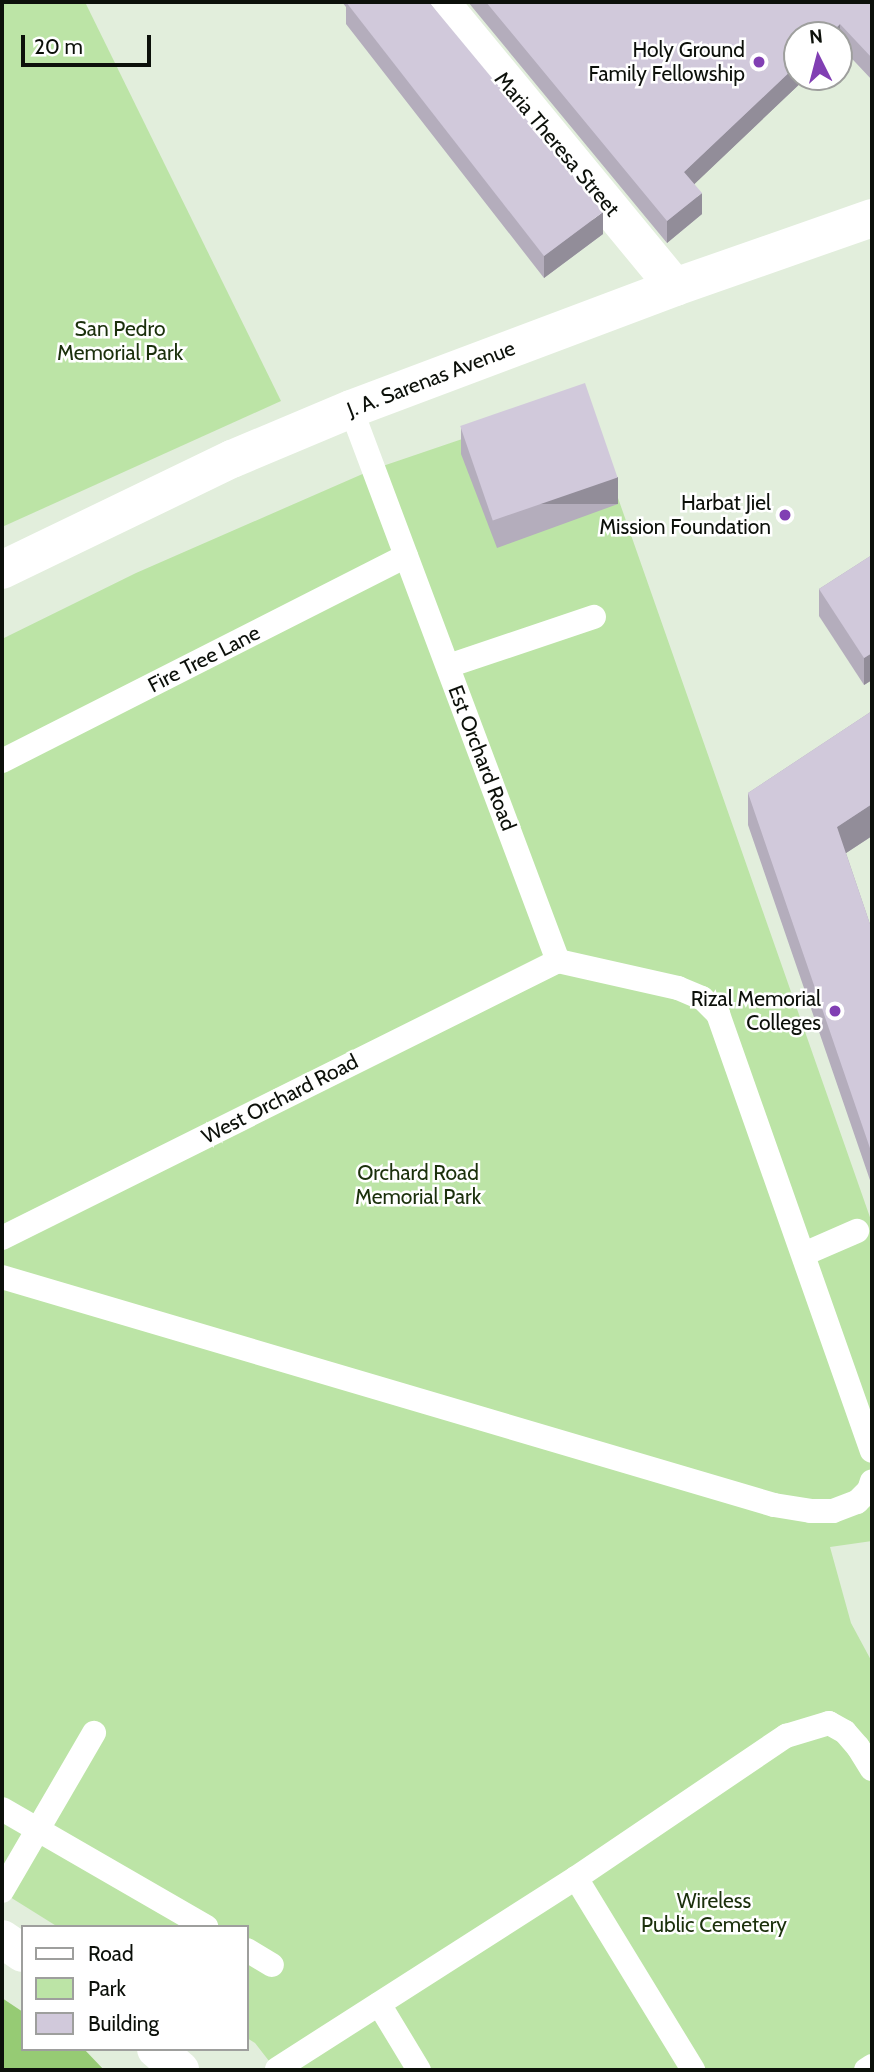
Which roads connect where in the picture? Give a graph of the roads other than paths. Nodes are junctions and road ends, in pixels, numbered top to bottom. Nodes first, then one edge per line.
1 (440, 2) edge
2 (872, 218) edge
3 (675, 287) junction
4 (351, 409) junction
5 (406, 556) junction
6 (2, 570) edge
7 (594, 617) dead end
8 (447, 666) junction
9 (2, 761) edge
10 (558, 961) junction
11 (857, 1231) dead end
12 (2, 1238) edge
13 (804, 1254) junction
14 (2, 1277) edge
15 (872, 1451) edge
16 (872, 1481) edge
17 (94, 1733) dead end
18 (872, 1769) edge
19 (2, 1809) edge
20 (38, 1830) junction
21 (576, 1878) junction
22 (2, 1891) edge
23 (203, 1925) edge
24 (2, 1939) edge
25 (21, 1951) edge
26 (248, 1951) edge
27 (272, 1965) dead end
28 (379, 2004) junction
29 (158, 2051) edge
30 (872, 2066) edge
31 (277, 2069) edge
32 (180, 2070) edge
33 (419, 2070) edge
34 (693, 2070) edge
35 (866, 2070) edge

1 - 3 main road, Maria Theresa Street
2 - 3 main road, J. A. Sarenas Avenue
3 - 4 main road, J. A. Sarenas Avenue
4 - 5 lane, Est Orchard Road
4 - 6 main road, J. A. Sarenas Avenue
5 - 8 lane, Est Orchard Road
5 - 9 lane, Fire Tree Lane
7 - 8 lane
8 - 10 lane, Est Orchard Road
10 - 12 lane, West Orchard Road
10 - 13 lane
11 - 13 lane
13 - 15 lane
14 - 16 lane
17 - 20 lane
18 - 21 lane
19 - 20 lane
20 - 22 lane
20 - 23 lane
21 - 28 lane
21 - 34 lane
24 - 25 main road
26 - 27 lane
28 - 31 lane
28 - 33 lane
29 - 32 main road
30 - 35 lane

